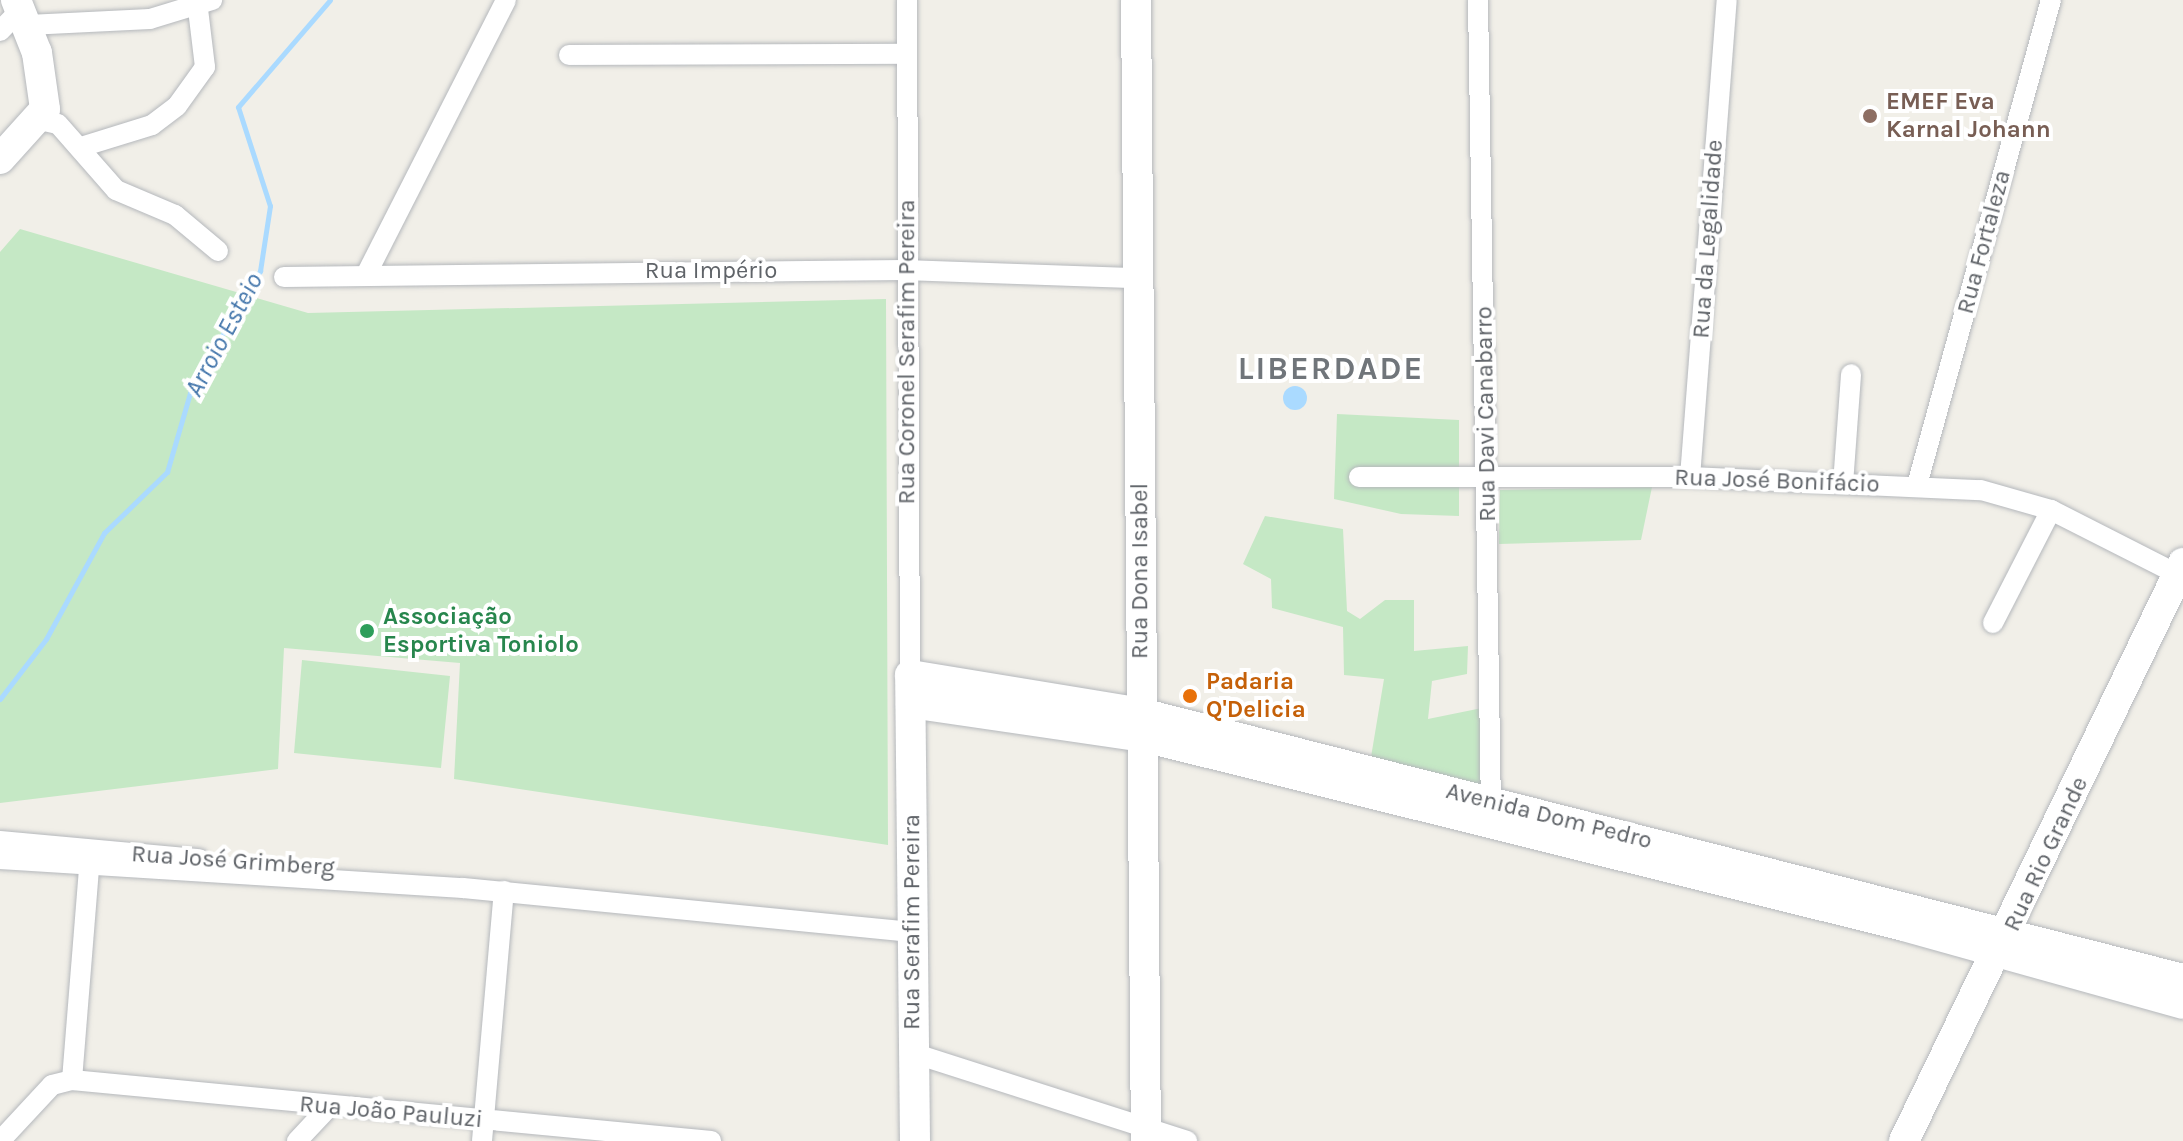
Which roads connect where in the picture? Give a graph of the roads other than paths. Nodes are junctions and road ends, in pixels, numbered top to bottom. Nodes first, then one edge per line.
1 (506, 0) edge
2 (907, 0) edge
3 (1136, 0) edge
4 (1478, 0) edge
5 (1727, 0) edge
6 (2051, 0) edge
7 (205, 4) edge
8 (16, 16) edge
9 (907, 54) junction
10 (569, 55) dead end
11 (40, 120) junction
12 (81, 147) junction
13 (0, 159) edge
14 (218, 251) dead end
15 (904, 270) junction
16 (367, 273) junction
17 (284, 277) dead end
18 (1138, 278) junction
19 (1851, 374) dead end
20 (1359, 477) dead end
21 (1690, 477) junction
22 (1487, 482) junction
23 (1843, 484) junction
24 (1917, 485) junction
25 (2051, 510) junction
26 (2180, 568) edge
27 (1993, 623) dead end
28 (911, 689) junction
29 (1142, 725) junction
30 (1491, 814) junction
31 (0, 841) edge
32 (0, 859) edge
33 (90, 859) junction
34 (504, 891) junction
35 (912, 932) junction
36 (2004, 940) junction
37 (2178, 990) edge
38 (913, 1053) junction
39 (72, 1080) junction
40 (328, 1108) junction
41 (483, 1119) junction
42 (1146, 1134) edge
43 (0, 1141) edge
44 (297, 1141) edge
45 (482, 1141) edge
46 (711, 1141) edge
47 (915, 1141) edge
48 (1187, 1141) edge
49 (1904, 1141) edge

1 - 16 street
2 - 9 street, Rua Coronel Serafim Pereira
3 - 18 street, Rua Dona Isabel
4 - 22 street, Rua Davi Canabarro
5 - 21 street, Rua da Legalidade
6 - 24 street, Rua Fortaleza
7 - 8 street
7 - 12 street
8 - 11 street
9 - 10 street
9 - 15 street, Rua Coronel Serafim Pereira
11 - 12 street
11 - 13 street
12 - 14 street
15 - 16 street, Rua Império
15 - 18 street, Rua Império
15 - 28 street, Rua Coronel Serafim Pereira
16 - 17 street, Rua Império
18 - 29 street, Rua Dona Isabel
19 - 23 street
20 - 22 street, Rua José Bonifácio
21 - 22 street, Rua José Bonifácio
21 - 23 street, Rua José Bonifácio
22 - 30 street, Rua Davi Canabarro
23 - 24 street, Rua José Bonifácio
24 - 25 street, Rua José Bonifácio
25 - 26 street, Rua José Bonifácio
25 - 27 street
26 - 36 street, Rua Rio Grande
28 - 29 street, Avenida Dom Pedro
28 - 35 street, Rua Serafim Pereira
29 - 30 street, Avenida Dom Pedro
29 - 42 street, Rua Dona Isabel
30 - 36 street, Avenida Dom Pedro
31 - 33 street, Rua José Grimberg
32 - 33 street, Rua José Grimberg
33 - 34 street, Rua José Grimberg
33 - 39 street
34 - 35 street, Rua José Grimberg
34 - 41 street
35 - 38 street, Rua Serafim Pereira
36 - 37 street, Avenida Dom Pedro
36 - 49 street, Rua Rio Grande
38 - 42 street
38 - 47 street, Rua Serafim Pereira
39 - 40 street, Rua João Pauluzi
39 - 43 street
40 - 41 street, Rua João Pauluzi
40 - 44 street
41 - 45 street
41 - 46 street, Rua João Pauluzi
42 - 48 street

